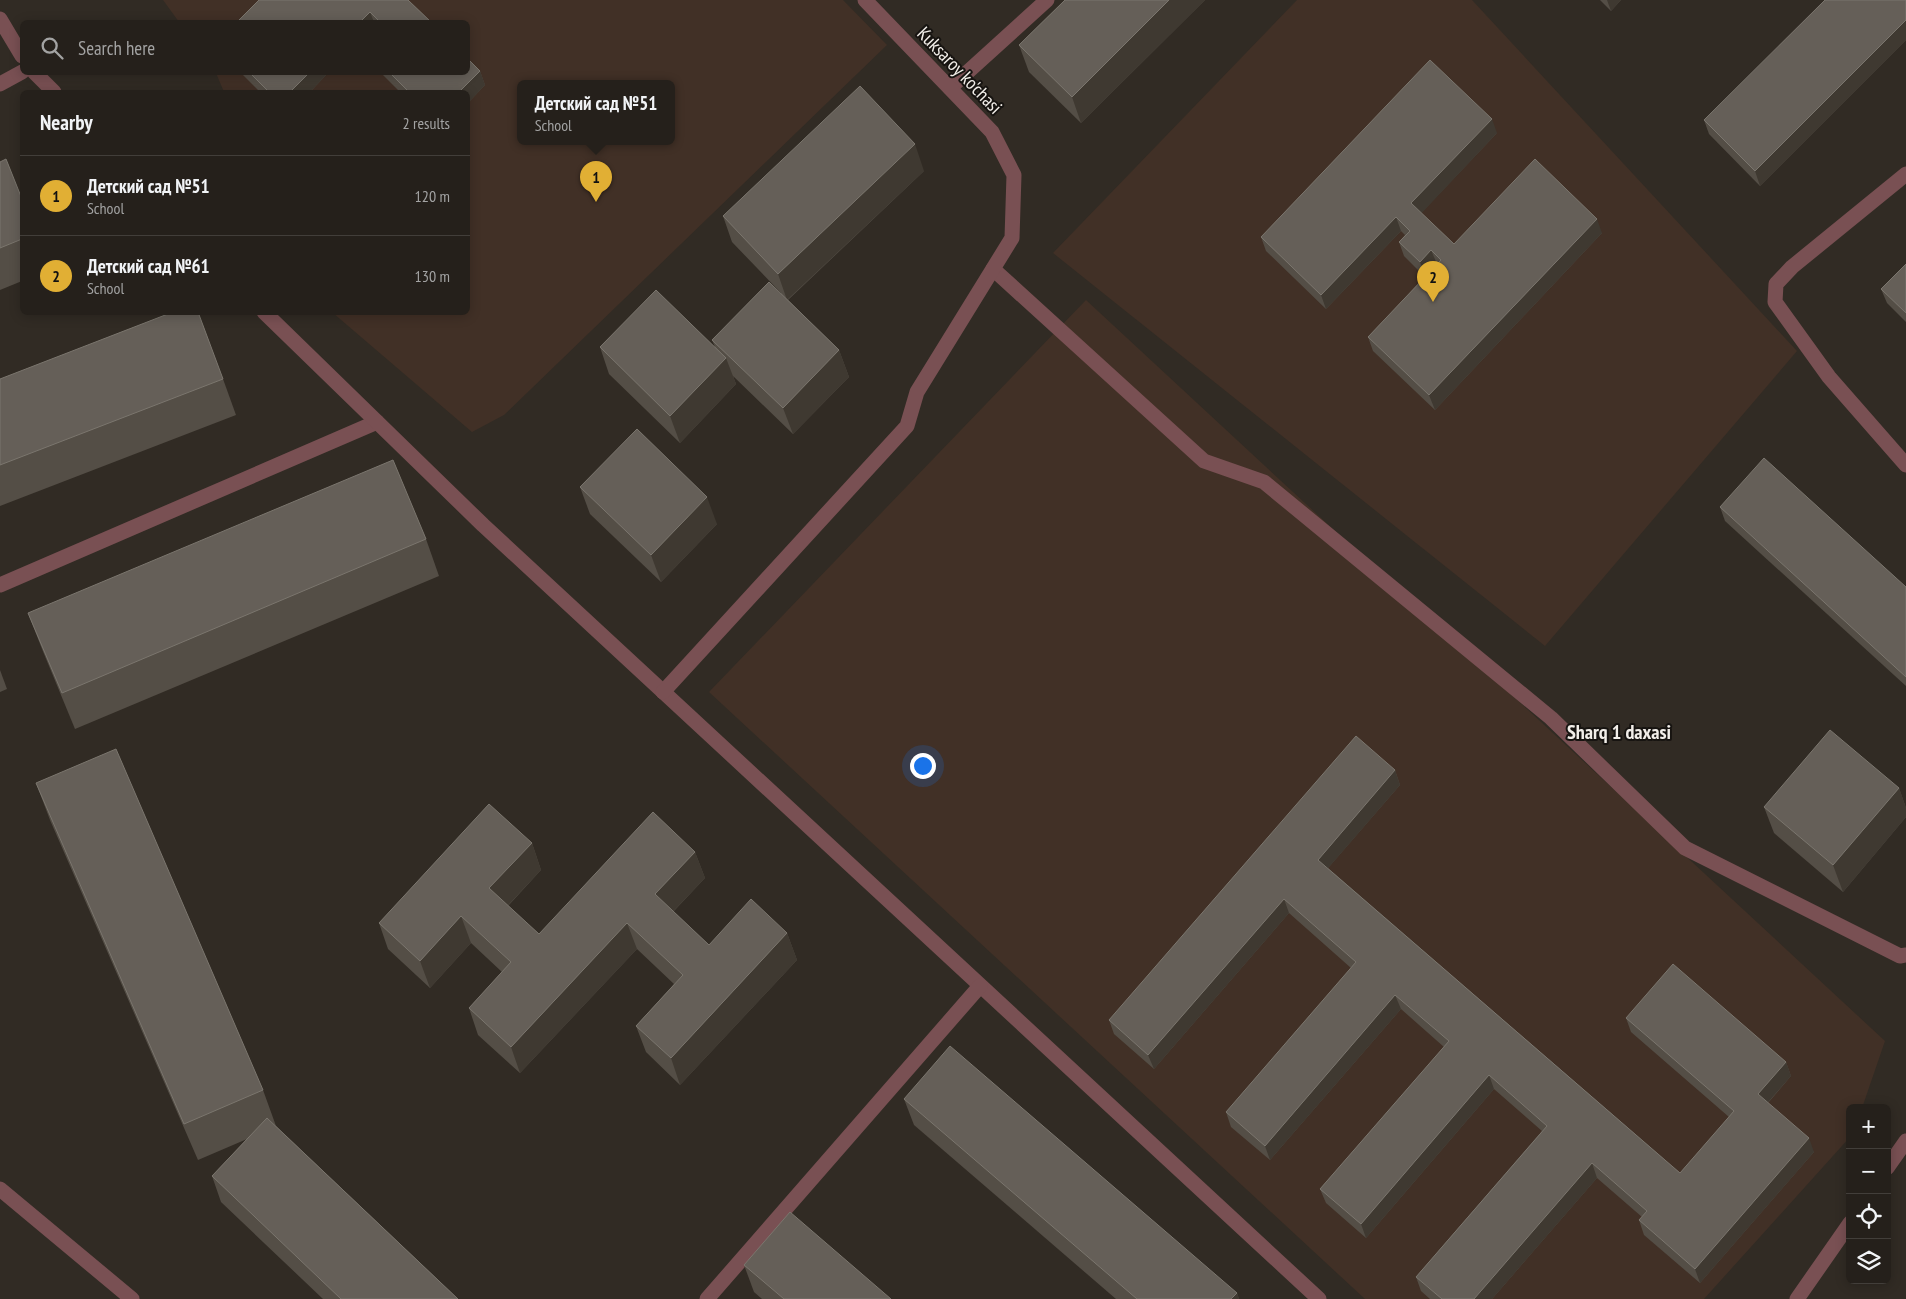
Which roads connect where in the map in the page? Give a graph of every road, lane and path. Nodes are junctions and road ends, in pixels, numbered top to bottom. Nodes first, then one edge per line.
1 (866, 0) edge
2 (1047, 0) edge
3 (0, 20) edge
4 (20, 53) edge
5 (20, 73) edge
6 (37, 75) edge
7 (0, 84) edge
8 (950, 88) junction
9 (52, 90) edge
10 (1906, 174) edge
11 (993, 269) junction
12 (267, 315) edge
13 (377, 422) junction
14 (1906, 465) edge
15 (0, 585) edge
16 (662, 692) junction
17 (1906, 955) edge
18 (980, 986) junction
19 (1906, 1141) edge
20 (1891, 1162) edge
21 (0, 1188) edge
22 (1846, 1229) edge
23 (132, 1299) edge
24 (707, 1299) edge
25 (1319, 1299) edge
26 (1797, 1299) edge

1 - 8 street, Kuksaroy ko'chasi
2 - 8 street
3 - 4 street
5 - 7 street
6 - 9 street
8 - 11 street, Kuksaroy ko'chasi
10 - 14 street
11 - 16 street
11 - 17 street
12 - 13 street
13 - 15 street
13 - 16 street
16 - 18 street
18 - 24 street
18 - 25 street
19 - 20 street
21 - 23 street
22 - 26 street

